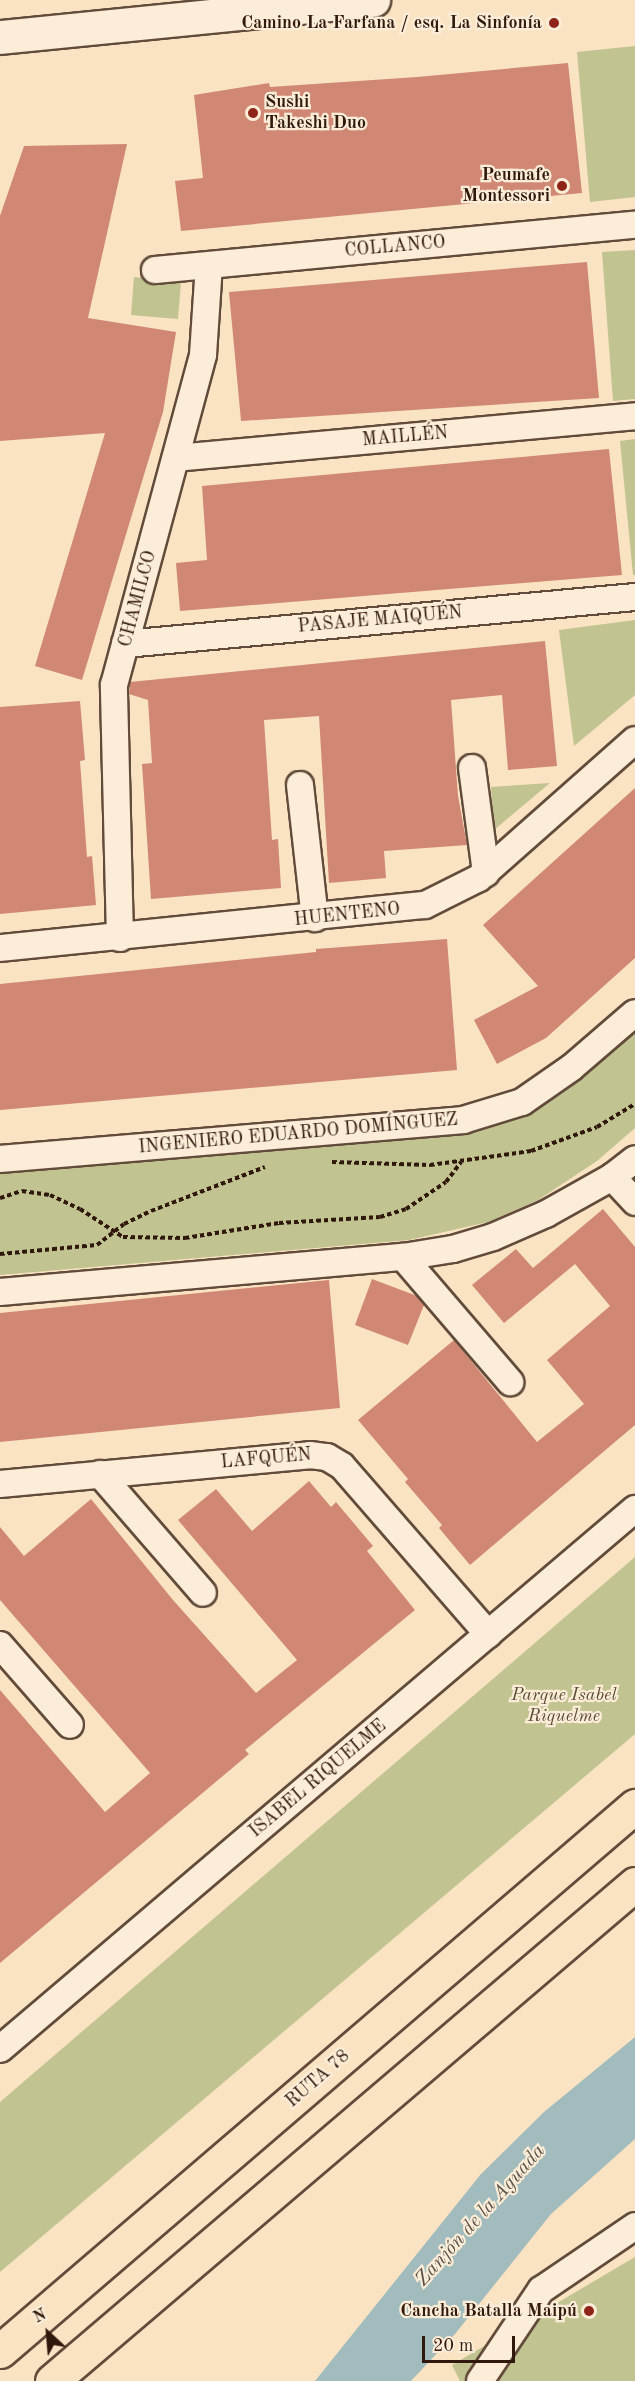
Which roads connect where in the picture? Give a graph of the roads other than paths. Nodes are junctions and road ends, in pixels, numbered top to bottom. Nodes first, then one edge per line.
1 (373, 0) edge
2 (0, 37) edge
3 (635, 225) edge
4 (209, 265) junction
5 (155, 270) dead end
6 (635, 416) edge
7 (176, 458) junction
8 (635, 597) edge
9 (125, 644) junction
10 (635, 740) edge
11 (472, 768) dead end
12 (300, 785) dead end
13 (486, 873) junction
14 (315, 918) junction
15 (120, 938) junction
16 (0, 948) edge
17 (635, 1013) edge
18 (0, 1159) edge
19 (635, 1159) edge
20 (612, 1177) junction
21 (635, 1202) edge
22 (403, 1257) junction
23 (0, 1292) edge
24 (510, 1382) dead end
25 (100, 1474) junction
26 (0, 1484) edge
27 (635, 1509) edge
28 (203, 1593) dead end
29 (488, 1634) junction
30 (0, 1645) edge
31 (70, 1725) dead end
32 (635, 1806) edge
33 (635, 1884) edge
34 (0, 2049) edge
35 (635, 2226) edge
36 (0, 2351) edge
37 (52, 2381) edge
38 (480, 2381) edge

1 - 2 street
3 - 4 street, COLLANCO
4 - 5 street, COLLANCO
4 - 7 street, CHAMILCO
6 - 7 street, MAILLÉN
7 - 9 street, CHAMILCO
8 - 9 street, PASAJE MAIQUÉN
9 - 15 street, CHAMILCO
10 - 13 street, HUENTENO
11 - 13 street
12 - 14 street
13 - 14 street, HUENTENO
14 - 15 street, HUENTENO
15 - 16 street, HUENTENO
17 - 18 street, INGENIERO EDUARDO DOMÍNGUEZ
19 - 20 street
20 - 21 street
20 - 22 street
22 - 23 street
22 - 24 street
25 - 26 street, LAFQUÉN
25 - 28 street
25 - 29 street, LAFQUÉN
27 - 29 street, ISABEL RIQUELME
29 - 34 street, ISABEL RIQUELME
30 - 31 street
32 - 36 highway, RUTA 78
33 - 37 highway
35 - 38 street

